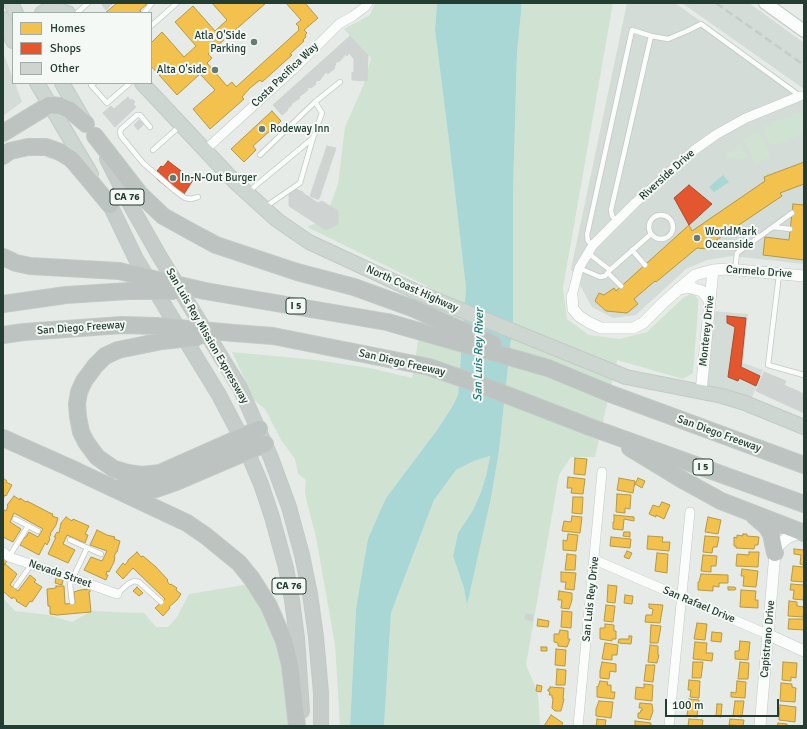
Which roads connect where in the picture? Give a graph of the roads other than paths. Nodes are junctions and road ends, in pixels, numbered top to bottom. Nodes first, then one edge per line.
1 (11, 3) edge
2 (152, 3) edge
3 (177, 3) edge
4 (368, 3) edge
5 (765, 3) edge
6 (76, 9) edge
7 (16, 12) edge
8 (44, 12) edge
9 (145, 12) edge
10 (4, 23) edge
11 (152, 25) edge
12 (804, 31) edge
13 (651, 36) junction
14 (12, 39) edge
15 (340, 82) dead end
16 (38, 84) edge
17 (63, 84) edge
18 (92, 84) edge
19 (129, 84) edge
20 (143, 84) edge
21 (800, 96) joint
22 (315, 102) junction
23 (49, 104) junction
24 (181, 125) junction
25 (150, 127) dead end
26 (91, 130) junction
27 (3, 133) edge
28 (313, 138) junction
29 (153, 150) dead end
30 (205, 150) junction
31 (260, 155) dead end
32 (3, 156) edge
33 (247, 193) junction
34 (198, 197) dead end
35 (110, 206) junction
36 (263, 208) junction
37 (792, 213) dead end
38 (617, 221) junction
39 (773, 227) junction
40 (790, 229) dead end
41 (651, 234) junction
42 (590, 249) junction
43 (632, 250) junction
44 (3, 257) edge
45 (645, 264) dead end
46 (579, 268) junction
47 (713, 270) junction
48 (735, 270) junction
49 (609, 271) junction
50 (779, 274) junction
51 (804, 276) edge
52 (622, 286) dead end
53 (678, 289) junction
54 (204, 291) junction
55 (572, 296) joint
56 (710, 301) junction
57 (3, 304) edge
58 (159, 333) junction
59 (3, 335) edge
60 (548, 368) junction
61 (804, 375) edge
62 (701, 392) junction
63 (804, 427) edge
64 (259, 429) junction
65 (602, 431) junction
66 (242, 437) junction
67 (3, 438) edge
68 (265, 444) junction
69 (248, 452) junction
70 (804, 465) edge
71 (68, 467) junction
72 (602, 472) dead end
73 (804, 504) edge
74 (690, 512) dead end
75 (748, 512) junction
76 (15, 519) dead end
77 (28, 526) junction
78 (38, 531) dead end
79 (803, 532) edge
80 (70, 540) dead end
81 (87, 548) junction
82 (775, 553) junction
83 (6, 554) edge
84 (101, 554) dead end
85 (595, 560) junction
86 (31, 565) junction
87 (72, 578) junction
88 (16, 586) dead end
89 (117, 594) joint
90 (681, 598) junction
91 (72, 602) dead end
92 (161, 602) dead end
93 (769, 635) junction
94 (804, 650) edge
95 (297, 726) edge
96 (302, 726) edge
97 (321, 726) edge
98 (578, 726) edge
99 (669, 726) edge
100 (760, 726) edge

1 - 7 main road
2 - 9 lane
3 - 11 lane
4 - 30 street, Costa Pacifica Way
5 - 12 main road
6 - 8 main road
10 - 14 main road
13 - 21 lane
13 - 38 lane
13 - 42 lane
15 - 22 lane
16 - 23 main road, San Luis Rey Mission Expressway / CA 76
17 - 26 main road, San Luis Rey Mission Expressway / CA 76
18 - 19 lane
20 - 24 main road, North Coast Highway
21 - 38 street, Riverside Drive
22 - 28 lane
22 - 31 lane
23 - 26 highway
23 - 27 highway
23 - 35 main road, San Luis Rey Mission Expressway / CA 76
24 - 29 lane
24 - 30 main road, North Coast Highway
25 - 34 lane
26 - 60 highway
26 - 64 highway, San Luis Rey Mission Expressway / CA 76
28 - 33 lane
28 - 36 lane
30 - 33 main road, North Coast Highway
32 - 35 highway
33 - 36 main road, North Coast Highway
35 - 66 highway, San Luis Rey Mission Expressway / CA 76
36 - 62 main road, North Coast Highway
37 - 39 lane
38 - 42 street, Riverside Drive
39 - 40 lane
39 - 48 lane
41 - 41 lane
41 - 43 lane
42 - 46 street, Riverside Drive
42 - 49 lane
43 - 45 lane
43 - 49 lane
44 - 54 highway, bridge
46 - 49 lane
46 - 55 street, Riverside Drive
47 - 48 street, Carmelo Drive
47 - 53 street
47 - 56 street, Monterey Drive
48 - 50 street, Carmelo Drive
49 - 52 lane
50 - 51 street, Carmelo Drive
50 - 61 lane
53 - 55 street
53 - 56 street
54 - 57 highway, San Diego Freeway / I 5, bridge
54 - 60 highway, San Diego Freeway / I 5
56 - 62 street, Monterey Drive
58 - 59 highway, San Diego Freeway / I 5
58 - 65 highway, San Diego Freeway / I 5, bridge
58 - 66 highway
60 - 70 highway, San Diego Freeway / I 5
62 - 63 main road, North Coast Highway
64 - 66 highway
64 - 68 highway, San Luis Rey Mission Expressway / CA 76
65 - 73 highway, San Diego Freeway / I 5
65 - 75 highway
66 - 69 highway, San Luis Rey Mission Expressway / CA 76
67 - 71 highway
68 - 69 highway
68 - 97 highway, San Luis Rey Mission Expressway / CA 76
69 - 71 highway
69 - 96 highway, CA 76
71 - 95 highway
72 - 85 street, San Luis Rey Drive
74 - 90 street
75 - 79 highway
75 - 82 highway
76 - 77 lane
77 - 78 lane
77 - 83 lane
79 - 82 street
80 - 81 lane
81 - 84 lane
81 - 87 lane
82 - 93 street, Capistrano Drive
83 - 86 street, Nevada Street
85 - 90 street, San Rafael Drive
85 - 98 street, San Luis Rey Drive
86 - 87 street, Nevada Street
86 - 88 lane
87 - 89 street, Nevada Street
87 - 91 lane
89 - 92 lane
90 - 93 street, San Rafael Drive
90 - 99 street
93 - 94 street, San Rafael Drive
93 - 100 street, Capistrano Drive

